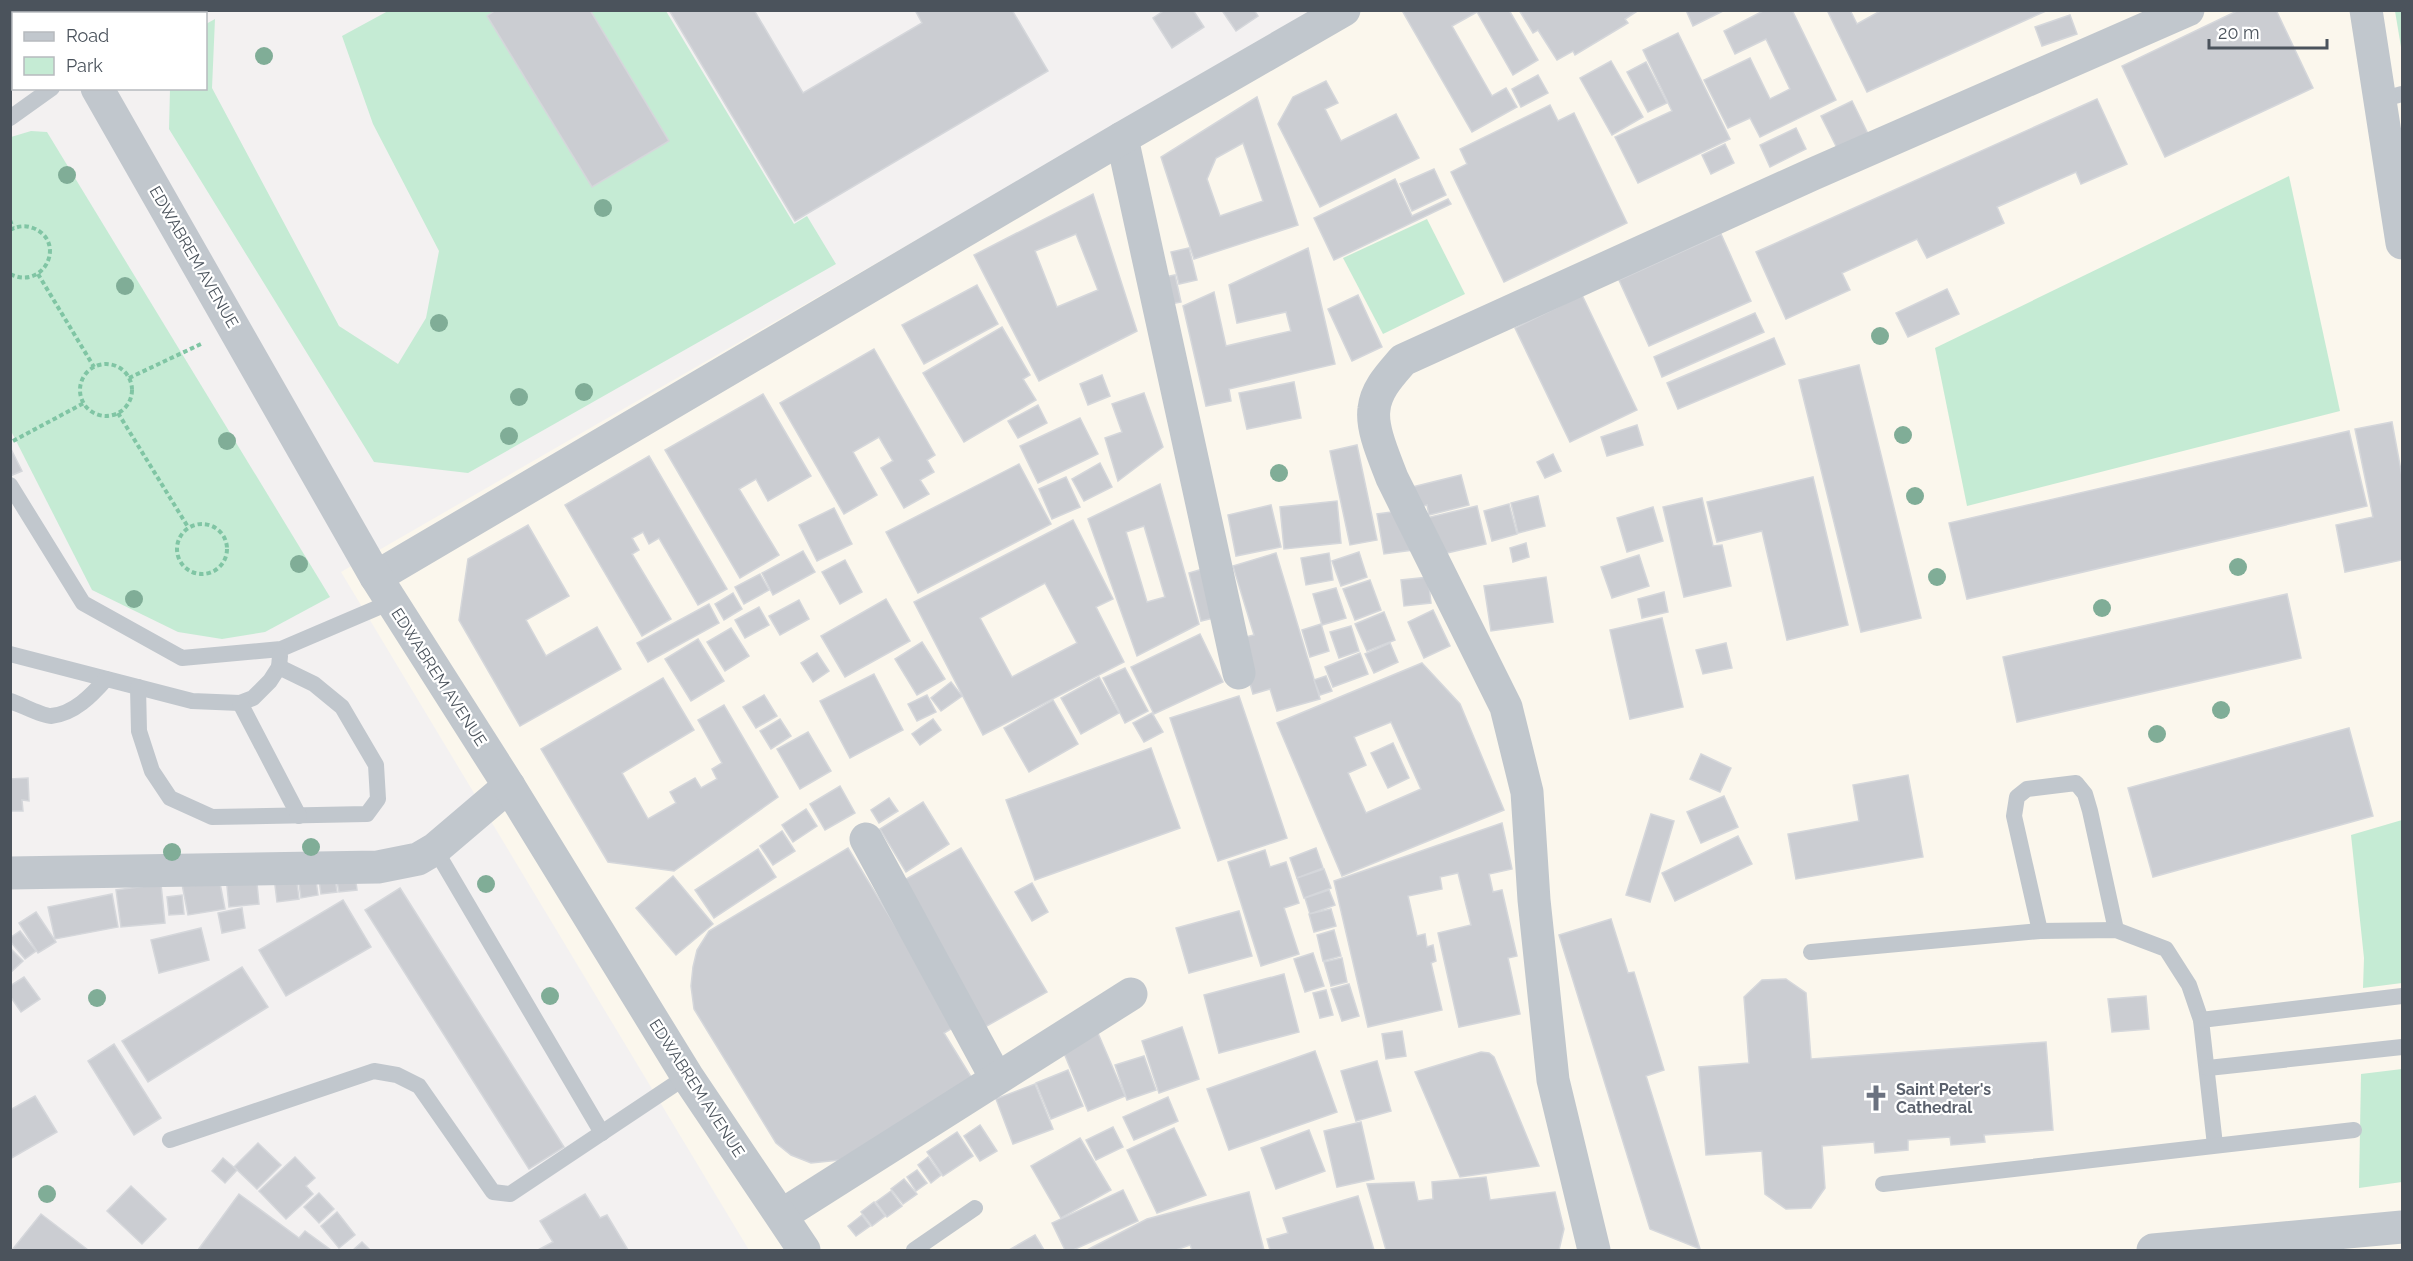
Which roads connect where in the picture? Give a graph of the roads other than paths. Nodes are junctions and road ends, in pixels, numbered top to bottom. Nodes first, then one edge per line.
1 (1344, 10) edge
2 (2188, 10) edge
3 (2367, 10) edge
4 (49, 90) edge
5 (98, 90) edge
6 (2391, 97) edge
7 (10, 118) edge
8 (1122, 138) junction
9 (2403, 243) edge
10 (10, 485) edge
11 (384, 589) junction
12 (281, 649) junction
13 (10, 654) edge
14 (279, 667) junction
15 (1239, 673) dead end
16 (106, 679) junction
17 (138, 687) junction
18 (10, 700) edge
19 (240, 703) junction
20 (509, 786) junction
21 (300, 816) junction
22 (866, 839) dead end
23 (435, 849) junction
24 (10, 873) edge
25 (2116, 930) junction
26 (2040, 931) junction
27 (1811, 952) dead end
28 (1131, 994) dead end
29 (2403, 996) edge
30 (2201, 1020) junction
31 (2403, 1047) edge
32 (2208, 1068) junction
33 (687, 1076) junction
34 (996, 1078) junction
35 (2354, 1130) dead end
36 (602, 1133) junction
37 (170, 1140) dead end
38 (2216, 1145) junction
39 (1882, 1184) dead end
40 (975, 1208) dead end
41 (782, 1215) junction
42 (2403, 1227) edge
43 (2337, 1242) edge
44 (924, 1247) edge
45 (804, 1251) edge
46 (1594, 1251) edge
47 (2153, 1251) edge

1 - 8 street
2 - 46 street
3 - 6 street
4 - 7 lane
5 - 11 street, EDWABREM AVENUE
6 - 9 street
8 - 11 street
8 - 15 street
10 - 12 lane
11 - 12 lane
11 - 20 street, EDWABREM AVENUE
12 - 14 lane
13 - 16 lane
14 - 19 lane
14 - 21 lane
16 - 17 lane
16 - 18 lane
17 - 19 lane
17 - 21 lane
19 - 21 lane
20 - 23 street
20 - 33 street, EDWABREM AVENUE
22 - 34 street
23 - 24 street
23 - 36 lane
25 - 26 lane
25 - 26 lane
25 - 30 lane
26 - 27 lane
28 - 34 street
29 - 30 lane
30 - 32 lane
31 - 32 lane
32 - 38 lane
33 - 36 lane
33 - 41 street, EDWABREM AVENUE
34 - 41 street
35 - 38 lane
36 - 37 lane
38 - 39 lane
40 - 44 lane
41 - 45 street, EDWABREM AVENUE
42 - 43 street
43 - 47 street

